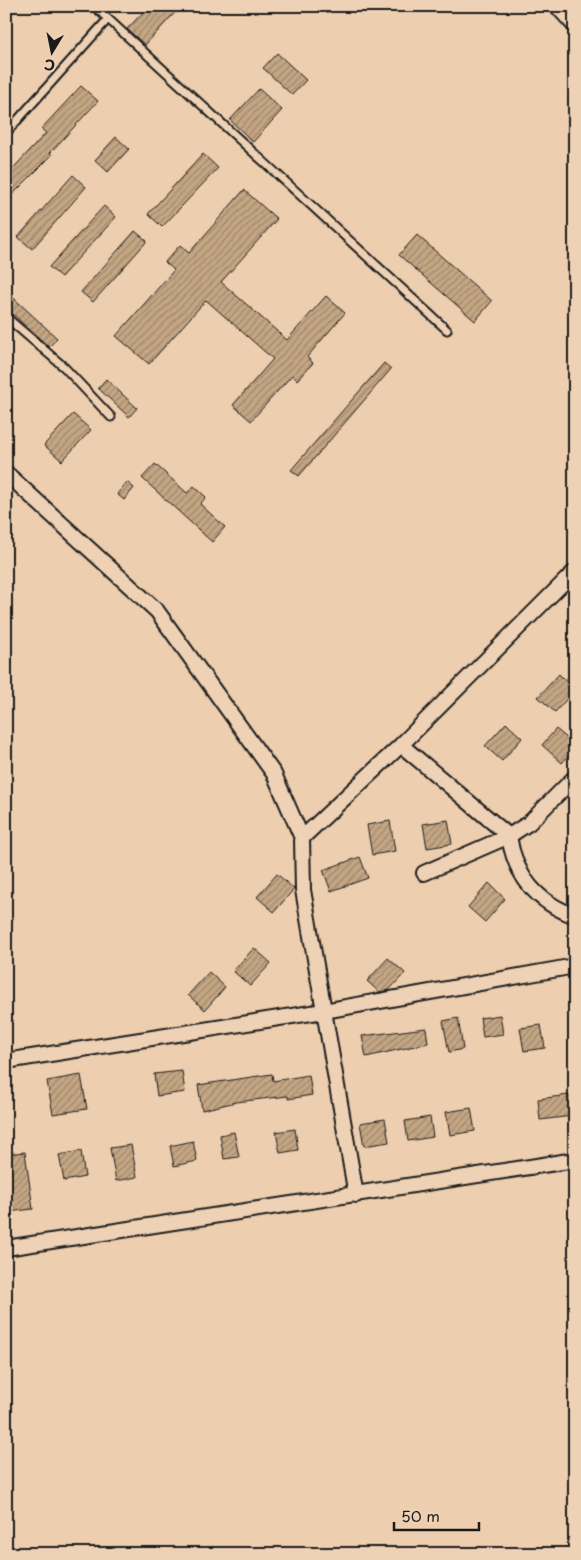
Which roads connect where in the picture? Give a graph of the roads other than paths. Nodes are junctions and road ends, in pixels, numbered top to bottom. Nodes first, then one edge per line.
1 (94, 6) edge
2 (556, 6) edge
3 (108, 19) junction
4 (575, 26) edge
5 (6, 133) edge
6 (6, 317) edge
7 (447, 330) dead end
8 (111, 417) dead end
9 (6, 473) edge
10 (575, 571) edge
11 (401, 745) junction
12 (575, 777) edge
13 (509, 836) junction
14 (302, 838) junction
15 (424, 873) dead end
16 (575, 916) edge
17 (575, 966) edge
18 (324, 1011) junction
19 (6, 1061) edge
20 (575, 1160) edge
21 (356, 1195) junction
22 (6, 1248) edge

1 - 3 lane
2 - 4 street
3 - 5 lane
3 - 7 lane
6 - 8 lane
9 - 14 street
10 - 11 street
11 - 13 street
11 - 14 street
12 - 13 street
13 - 15 street
13 - 16 street
14 - 18 street
17 - 18 street
18 - 19 street
18 - 21 street
20 - 21 street
21 - 22 street

